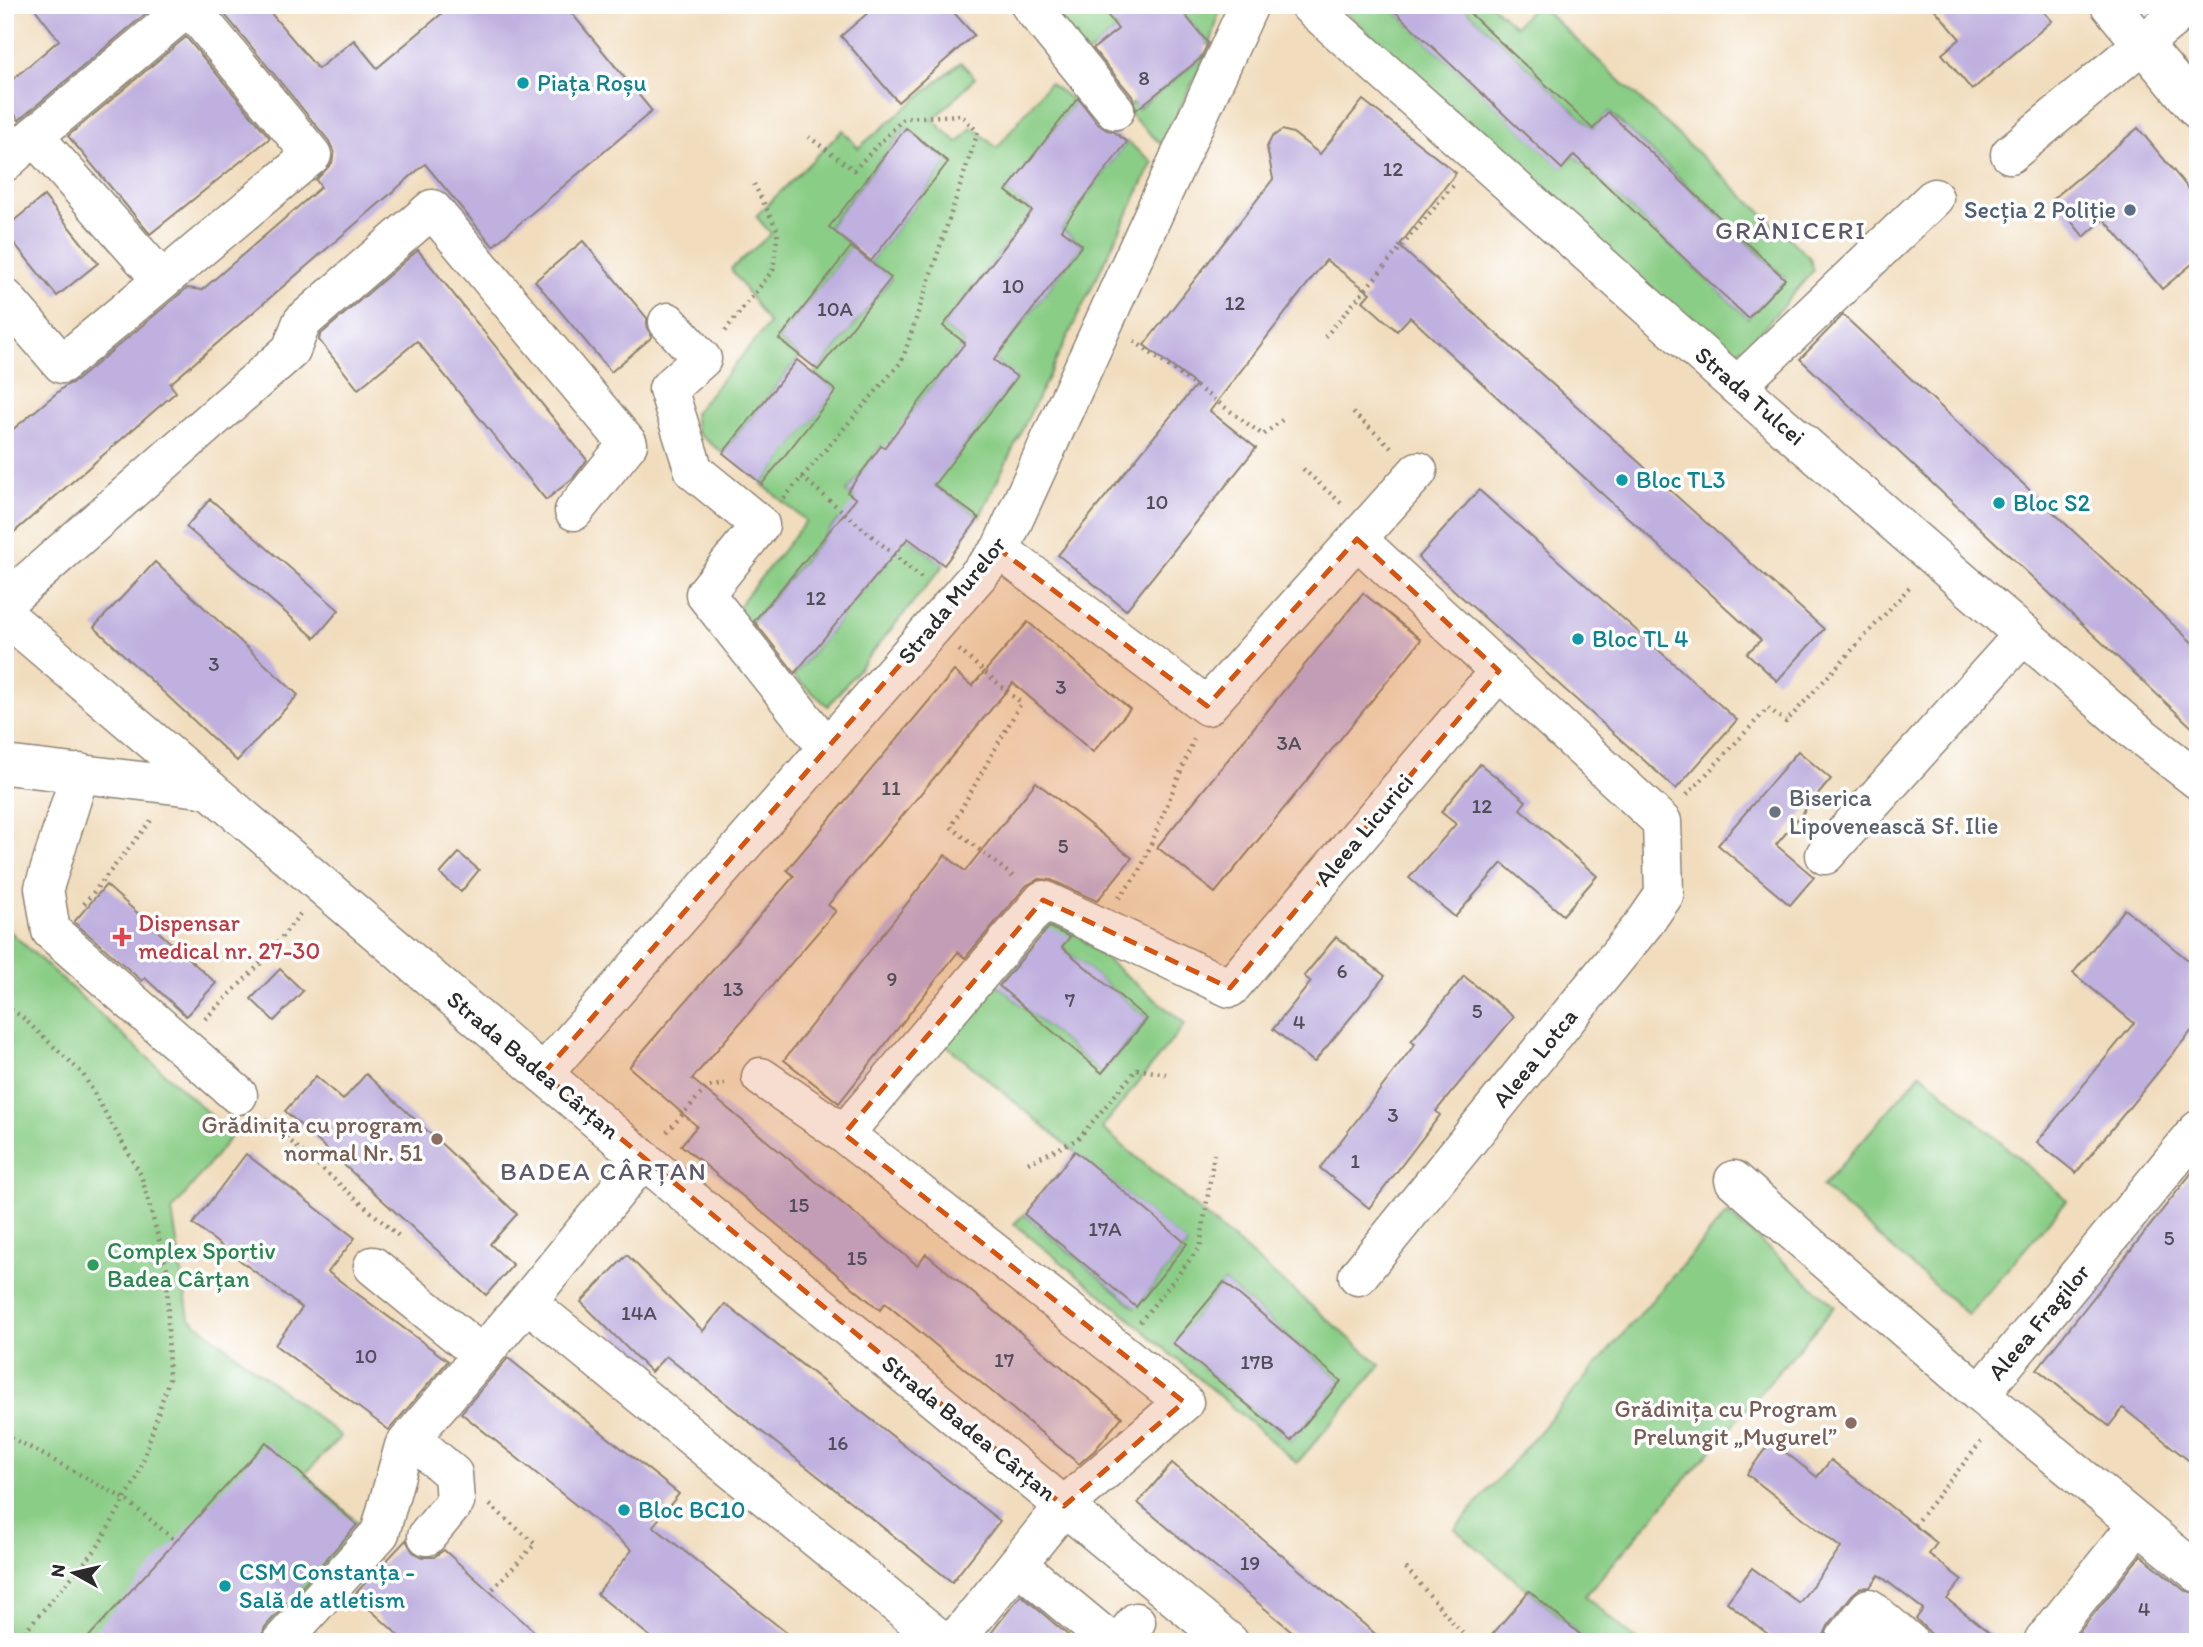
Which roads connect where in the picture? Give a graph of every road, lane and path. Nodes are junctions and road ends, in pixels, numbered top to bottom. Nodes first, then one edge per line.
1 (1030, 5) edge
2 (1249, 5) edge
3 (1309, 5) edge
4 (2110, 5) edge
5 (2189, 5) edge
6 (2143, 44) junction
7 (1115, 110) dead end
8 (2198, 110) edge
9 (34, 136) junction
10 (809, 137) dead end
11 (2010, 155) dead end
12 (5, 162) edge
13 (1461, 176) dead end
14 (754, 184) dead end
15 (1934, 198) dead end
16 (162, 280) junction
17 (5, 298) edge
18 (1105, 320) junction
19 (668, 322) dead end
20 (1325, 337) dead end
21 (702, 359) junction
22 (1737, 386) junction
23 (1353, 413) dead end
24 (1282, 420) dead end
25 (1303, 469) dead end
26 (1418, 471) joint
27 (802, 477) junction
28 (574, 511) dead end
29 (760, 525) junction
30 (1362, 533) junction
31 (1000, 550) junction
32 (1909, 588) dead end
33 (5, 602) edge
34 (5, 615) edge
35 (942, 616) junction
36 (2024, 634) junction
37 (1499, 671) junction
38 (1207, 706) junction
39 (827, 748) junction
40 (5, 765) edge
41 (80, 774) junction
42 (2198, 780) edge
43 (209, 789) junction
44 (159, 811) dead end
45 (1662, 822) junction
46 (1825, 855) dead end
47 (1043, 900) junction
48 (303, 911) dead end
49 (1098, 926) junction
50 (57, 937) junction
51 (5, 1006) edge
52 (181, 1045) junction
53 (543, 1074) junction
54 (1166, 1074) dead end
55 (761, 1077) joint
56 (251, 1107) joint
57 (2198, 1130) edge
58 (844, 1134) junction
59 (654, 1146) junction
60 (1214, 1154) dead end
61 (1028, 1163) dead end
62 (1734, 1180) dead end
63 (410, 1246) dead end
64 (373, 1266) dead end
65 (1358, 1276) dead end
66 (527, 1302) junction
67 (1118, 1350) junction
68 (482, 1354) junction
69 (1992, 1404) junction
70 (5, 1434) edge
71 (411, 1438) junction
72 (453, 1474) junction
73 (125, 1499) junction
74 (1064, 1506) junction
75 (2138, 1524) junction
76 (1914, 1525) dead end
77 (427, 1536) dead end
78 (176, 1541) dead end
79 (1406, 1568) dead end
80 (2198, 1573) edge
81 (1034, 1578) dead end
82 (490, 1592) dead end
83 (918, 1634) edge
84 (1122, 1635) edge
85 (1845, 1639) dead end
86 (16, 1641) edge
87 (281, 1642) edge
88 (954, 1642) edge
89 (1229, 1642) edge
90 (1470, 1642) edge
91 (1909, 1642) edge
92 (2043, 1642) edge

1 - 7 street
2 - 18 street, Strada Murelor
3 - 22 street, Strada Tulcei
4 - 6 street
5 - 6 street
6 - 8 street
6 - 11 street
9 - 12 street
9 - 16 street
9 - 16 street
10 - 27 path
13 - 20 path
14 - 21 path
15 - 22 street
16 - 17 street
18 - 24 path
18 - 31 street, Strada Murelor
19 - 21 street
21 - 29 street
22 - 36 street, Strada Tulcei
23 - 26 path
25 - 30 path
26 - 30 street
27 - 29 path
27 - 35 path
28 - 33 street
29 - 39 street
30 - 37 street
30 - 38 street
31 - 35 street, Strada Murelor
31 - 38 street
32 - 45 path
34 - 43 street, Strada Badea Cârțan
35 - 39 street, Strada Murelor
35 - 47 path
36 - 42 street, Strada Tulcei
36 - 46 street
37 - 45 street
37 - 49 street, Aleea Licurici
38 - 49 path
39 - 53 street, Strada Murelor
40 - 41 street
41 - 43 street
41 - 50 street
43 - 53 street, Strada Badea Cârțan
44 - 50 path
45 - 65 street, Aleea Lotca
47 - 49 street
47 - 58 street
48 - 52 path
50 - 52 street
51 - 73 path
52 - 56 street
53 - 59 street, Strada Badea Cârțan
54 - 61 path
55 - 58 street
55 - 59 path
56 - 63 path
57 - 69 street, Aleea Fragilor
58 - 67 street
59 - 66 street
59 - 74 street, Strada Badea Cârțan
60 - 67 path
62 - 69 street
64 - 68 street
66 - 68 street
66 - 83 street
67 - 74 street
68 - 71 street
69 - 75 street, Aleea Fragilor
69 - 76 path
70 - 73 path
71 - 72 street
71 - 87 street
72 - 77 street
72 - 82 path
73 - 78 path
73 - 86 path
74 - 88 street
74 - 89 street, Strada Badea Cârțan
75 - 80 street, Aleea Fragilor
75 - 92 street
79 - 90 path
81 - 84 street
85 - 91 street

